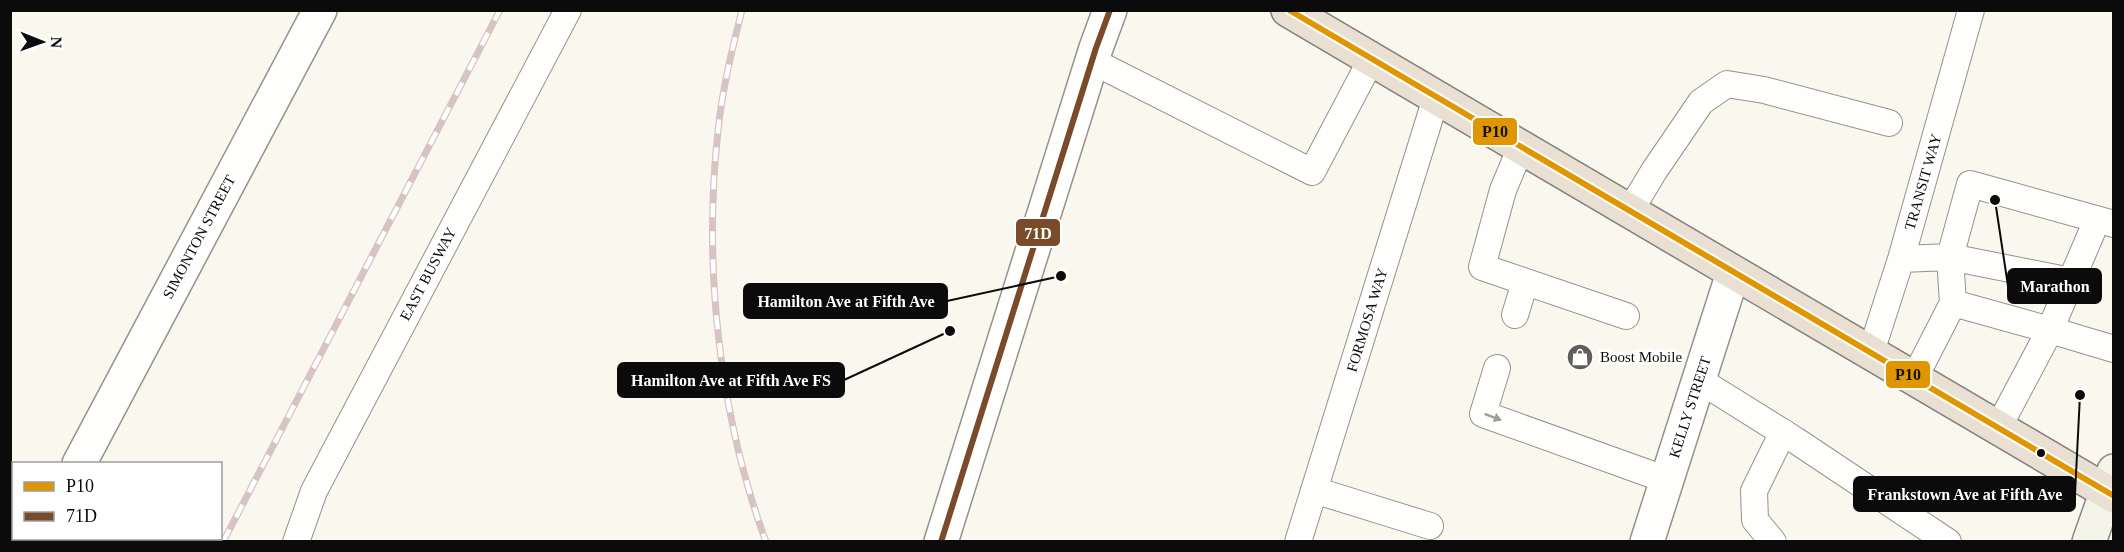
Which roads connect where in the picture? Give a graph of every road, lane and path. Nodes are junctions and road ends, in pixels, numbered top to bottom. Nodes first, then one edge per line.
1 (320, 10) edge
2 (568, 10) edge
3 (1110, 10) edge
4 (1288, 10) edge
5 (1971, 10) edge
6 (1371, 60) junction
7 (1092, 61) junction
8 (1436, 98) junction
9 (1889, 123) dead end
10 (1521, 147) junction
11 (1629, 211) junction
12 (2105, 222) edge
13 (1950, 257) junction
14 (1901, 259) junction
15 (1733, 273) junction
16 (2071, 281) junction
17 (1526, 282) junction
18 (1953, 303) junction
19 (1515, 315) dead end
20 (1626, 315) dead end
21 (2050, 330) junction
22 (2114, 349) edge
23 (1871, 352) junction
24 (1497, 368) dead end
25 (1914, 379) junction
26 (1699, 380) junction
27 (1998, 428) junction
28 (1783, 432) junction
29 (80, 462) edge
30 (1667, 480) junction
31 (2111, 486) edge
32 (1314, 490) junction
33 (1430, 526) dead end
34 (296, 542) edge
35 (941, 542) edge
36 (1298, 542) edge
37 (1647, 542) edge
38 (1773, 542) edge
39 (1948, 542) edge
40 (2089, 542) edge

1 - 29 street, SIMONTON STREET
2 - 34 lane, EAST BUSWAY
3 - 7 street
4 - 6 highway
5 - 14 lane, TRANSIT WAY
6 - 7 lane
6 - 8 highway
7 - 35 street
8 - 10 highway
8 - 32 lane, FORMOSA WAY
9 - 11 lane
10 - 11 highway
10 - 17 lane
11 - 15 highway
12 - 13 lane
12 - 16 lane
13 - 14 lane
13 - 16 lane
13 - 18 lane
14 - 23 lane, TRANSIT WAY
15 - 23 highway
15 - 26 street, KELLY STREET
16 - 21 lane
17 - 19 lane
17 - 20 lane
18 - 21 lane
18 - 25 lane
21 - 22 lane
21 - 27 lane
23 - 25 highway
24 -> 30 lane
25 - 27 highway
26 - 28 lane
26 - 30 street, KELLY STREET
27 - 31 highway
28 - 38 lane
28 - 39 lane
30 - 37 street, KELLY STREET
31 - 40 main road
32 - 33 lane
32 - 36 lane, FORMOSA WAY

